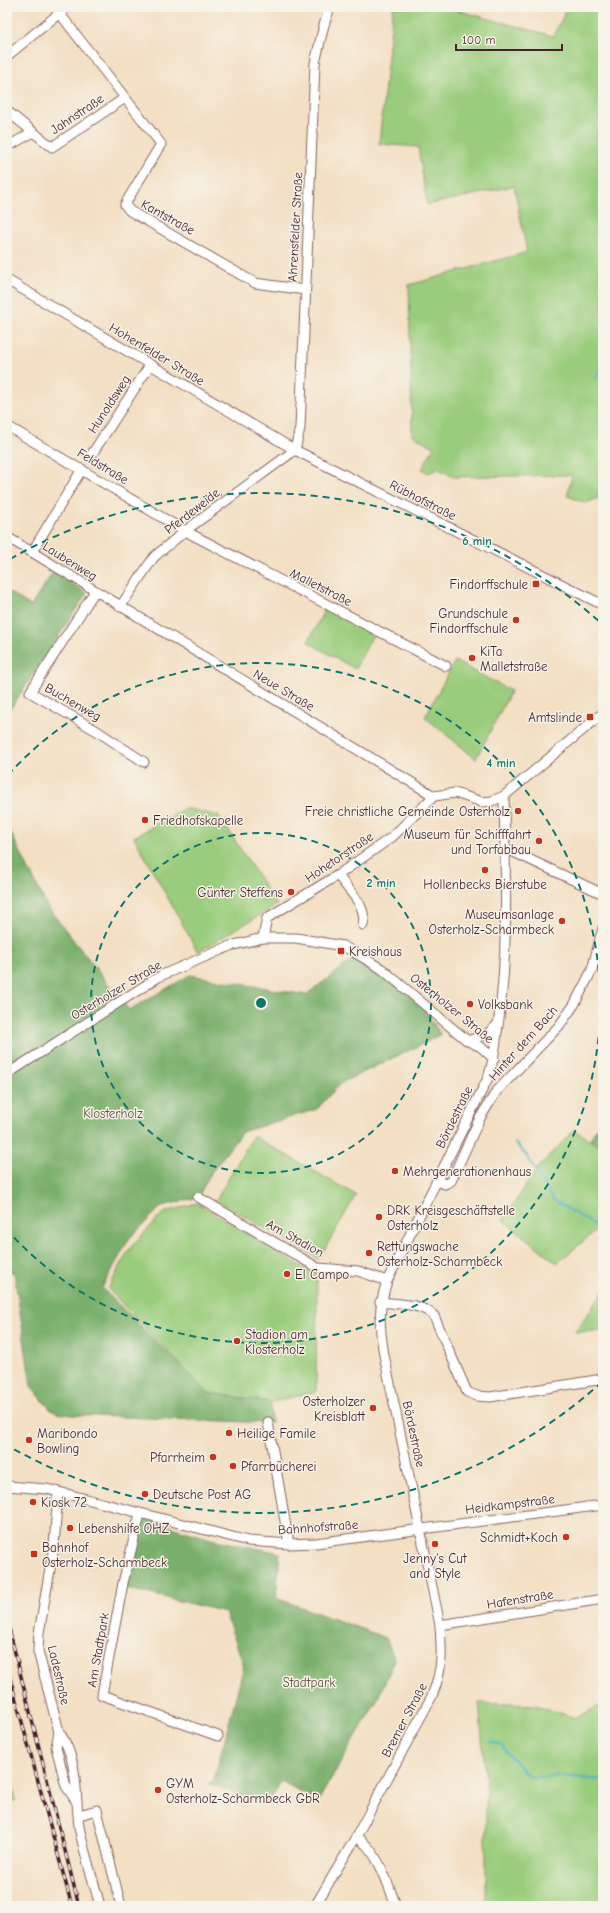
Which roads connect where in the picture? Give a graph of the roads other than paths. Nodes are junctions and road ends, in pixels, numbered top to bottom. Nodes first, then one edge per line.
1 (67, 7) edge
2 (330, 7) edge
3 (60, 14) junction
4 (7, 56) edge
5 (125, 98) junction
6 (7, 111) edge
7 (33, 132) junction
8 (7, 147) edge
9 (7, 280) edge
10 (305, 290) junction
11 (150, 365) junction
12 (7, 426) edge
13 (295, 450) junction
14 (90, 457) dead end
15 (82, 469) junction
16 (185, 531) junction
17 (7, 537) edge
18 (32, 552) junction
19 (96, 592) junction
20 (603, 605) edge
21 (120, 607) junction
22 (446, 666) dead end
23 (603, 713) edge
24 (144, 762) dead end
25 (434, 796) junction
26 (504, 796) junction
27 (505, 848) junction
28 (338, 875) junction
29 (603, 894) edge
30 (363, 925) dead end
31 (603, 928) edge
32 (263, 938) junction
33 (498, 1024) junction
34 (468, 1040) junction
35 (494, 1059) junction
36 (7, 1074) edge
37 (437, 1181) junction
38 (198, 1197) dead end
39 (387, 1281) junction
40 (380, 1302) junction
41 (603, 1379) edge
42 (268, 1422) dead end
43 (7, 1486) edge
44 (58, 1492) junction
45 (603, 1505) edge
46 (140, 1514) junction
47 (420, 1528) junction
48 (289, 1544) junction
49 (603, 1599) edge
50 (440, 1625) junction
51 (218, 1736) dead end
52 (80, 1815) junction
53 (356, 1836) junction
54 (100, 1906) edge
55 (121, 1906) edge
56 (315, 1906) edge
57 (396, 1906) edge

1 - 3 street
2 - 10 street, Ahrensfelder Straße
3 - 4 street
3 - 5 street, Kantstraße
5 - 7 street, Jahnstraße
5 - 10 street, Kantstraße
6 - 7 street, Jahnstraße
7 - 8 street
9 - 11 street, Hohenfelder Straße
10 - 13 street, Ahrensfelder Straße
11 - 13 street, Hohenfelder Straße
11 - 14 street, Hunoldsweg
12 - 15 street, Feldstraße
13 - 16 street, Pferdeweide
13 - 20 street, Rübhofstraße
15 - 16 street, Feldstraße
15 - 18 street
16 - 21 street, Pferdeweide
16 - 22 street, Malletstraße
17 - 18 street, Laubenweg
18 - 19 street, Laubenweg
19 - 21 street, Laubenweg
19 - 24 street, Buchenweg
21 - 25 street, Neue Straße
23 - 26 street
25 - 26 street
25 - 28 street, Hohetorstraße
26 - 27 street, Bördestraße
27 - 29 street
27 - 33 street, Bördestraße
28 - 30 street
28 - 32 street, Hohetorstraße
31 - 37 street, Hinter dem Bach
32 - 34 street, Osterholzer Straße
32 - 36 street, Osterholzer Straße
33 - 34 street
33 - 35 street, Bördestraße
34 - 35 street, Osterholzer Straße
35 - 37 street, Bördestraße
37 - 39 street, Bördestraße
38 - 39 street, Am Stadion
39 - 40 street, Bördestraße
40 - 41 street
40 - 47 street, Bördestraße
42 - 48 street
43 - 44 street, Bahnhofstraße
44 - 46 street, Bahnhofstraße
44 - 52 street, Ladestraße
45 - 47 street, Heidkampstraße
46 - 48 street, Bahnhofstraße
46 - 51 street, Am Stadtpark
47 - 48 street, Bahnhofstraße
47 - 50 street, Bremer Straße
49 - 50 street, Hafenstraße
50 - 53 street, Bremer Straße
52 - 54 street, Ladestraße
52 - 55 street
53 - 56 street, Bremer Straße
53 - 57 street

